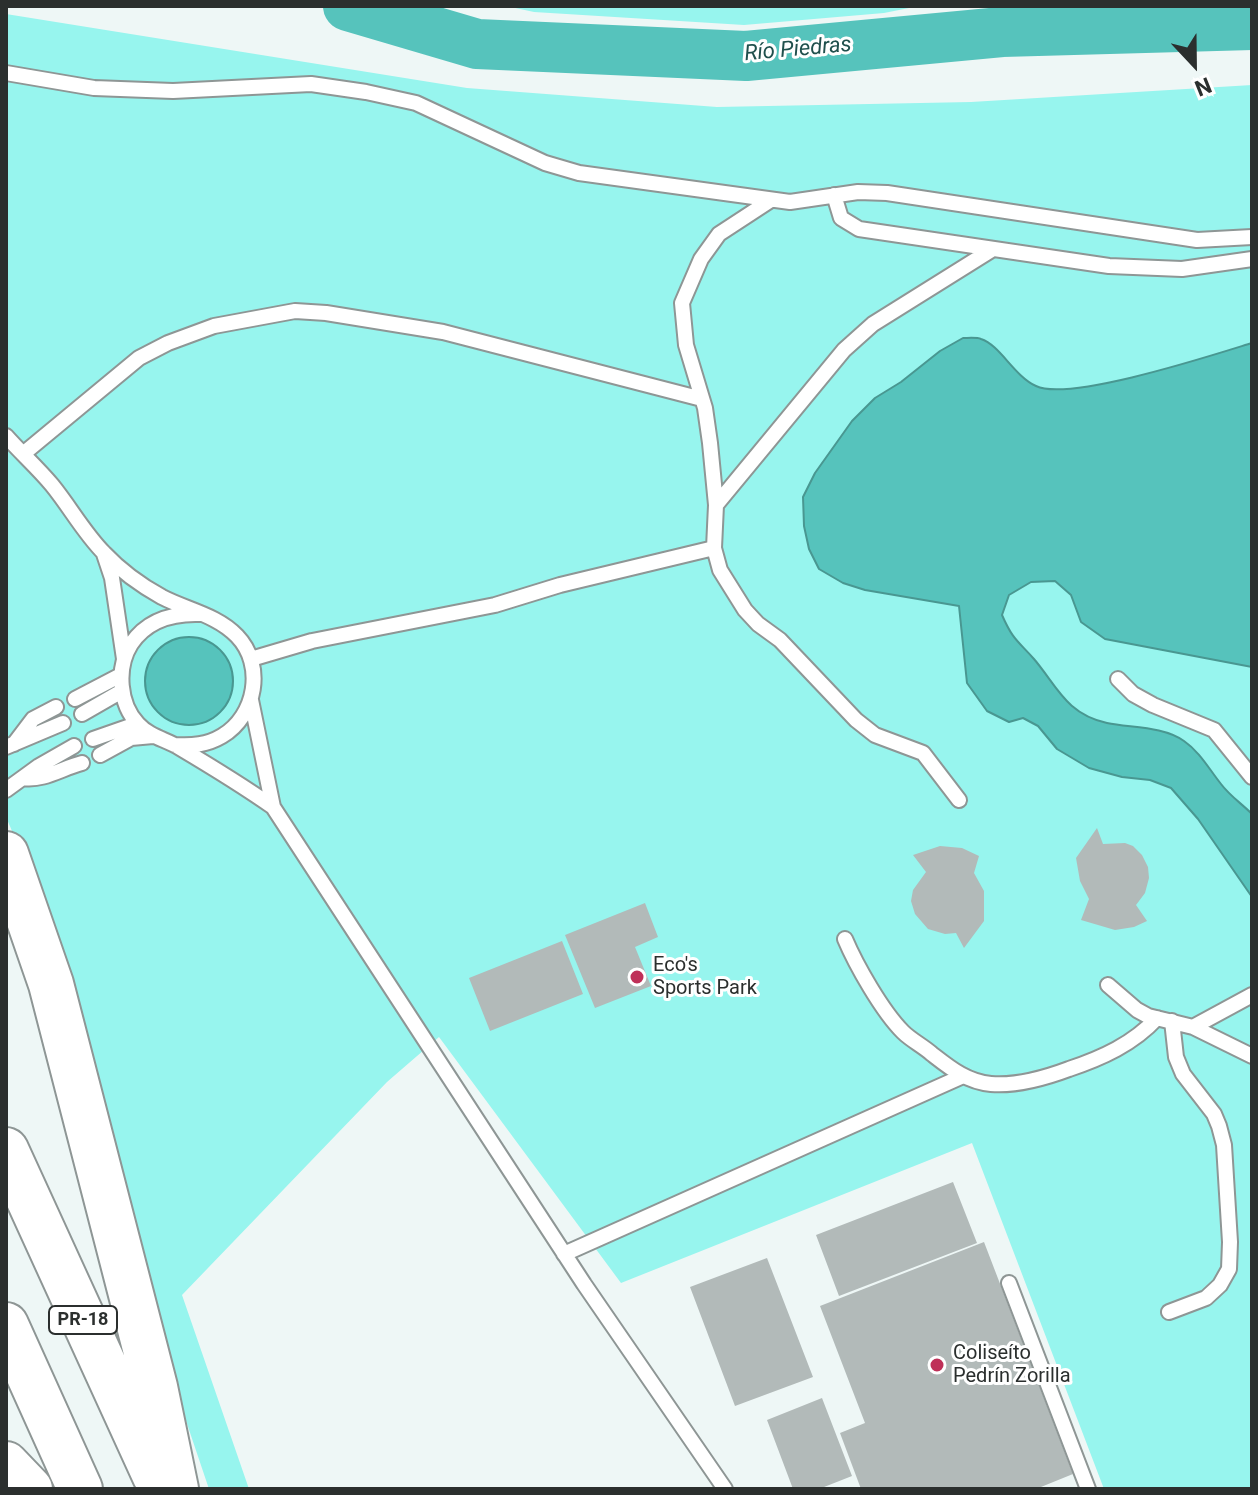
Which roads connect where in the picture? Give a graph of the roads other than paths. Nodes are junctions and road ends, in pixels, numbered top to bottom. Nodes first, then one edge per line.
1 (6, 73) edge
2 (834, 195) junction
3 (771, 200) junction
4 (1252, 237) edge
5 (993, 249) junction
6 (1252, 259) edge
7 (702, 399) junction
8 (6, 436) edge
9 (23, 454) junction
10 (716, 505) junction
11 (714, 548) junction
12 (104, 553) junction
13 (200, 614) junction
14 (124, 659) junction
15 (251, 659) junction
16 (121, 675) junction
17 (1118, 679) dead end
18 (122, 691) junction
19 (75, 699) dead end
20 (251, 700) junction
21 (56, 707) dead end
22 (82, 714) dead end
23 (63, 723) dead end
24 (136, 724) junction
25 (153, 736) junction
26 (93, 739) dead end
27 (15, 743) edge
28 (175, 745) junction
29 (74, 746) dead end
30 (100, 755) dead end
31 (82, 763) dead end
32 (39, 766) junction
33 (1252, 777) edge
34 (22, 778) junction
35 (6, 790) edge
36 (959, 800) dead end
37 (273, 807) junction
38 (6, 854) edge
39 (845, 939) dead end
40 (1108, 985) dead end
41 (1252, 995) edge
42 (1164, 1019) junction
43 (1193, 1027) junction
44 (1252, 1056) edge
45 (963, 1076) junction
46 (6, 1150) edge
47 (564, 1254) junction
48 (1009, 1283) dead end
49 (1169, 1312) dead end
50 (6, 1325) edge
51 (6, 1464) edge
52 (30, 1489) edge
53 (80, 1489) edge
54 (161, 1489) edge
55 (176, 1489) edge
56 (725, 1489) edge
57 (1088, 1489) edge

1 - 3 lane
2 - 3 lane
2 - 4 lane
2 - 5 lane
3 - 7 lane
5 - 6 lane
5 - 10 lane
7 - 9 lane
7 - 10 lane
8 - 9 lane
9 - 12 lane
10 - 11 lane
11 - 15 lane
11 - 36 lane
12 - 13 lane
12 - 14 lane
13 - 14 lane
13 - 15 lane
14 - 16 lane
15 - 20 lane
16 - 18 lane
16 - 19 lane
17 - 33 lane
18 - 22 lane
18 - 24 lane
20 - 28 lane
20 - 37 lane
21 - 27 lane
23 - 27 lane
24 - 25 lane
24 - 26 lane
25 - 28 lane
25 - 30 lane
27 - 32 lane
28 - 37 lane
29 - 32 lane
31 - 34 lane
32 - 34 lane
34 - 35 lane
37 - 47 lane
38 - 55 highway
39 - 45 lane
40 - 42 lane
41 - 43 lane
42 - 43 lane
42 - 45 lane
42 - 49 lane
43 - 44 lane
45 - 47 lane
46 - 54 highway, PR-18
47 - 56 lane
48 - 57 lane
50 - 53 highway
51 - 52 highway

